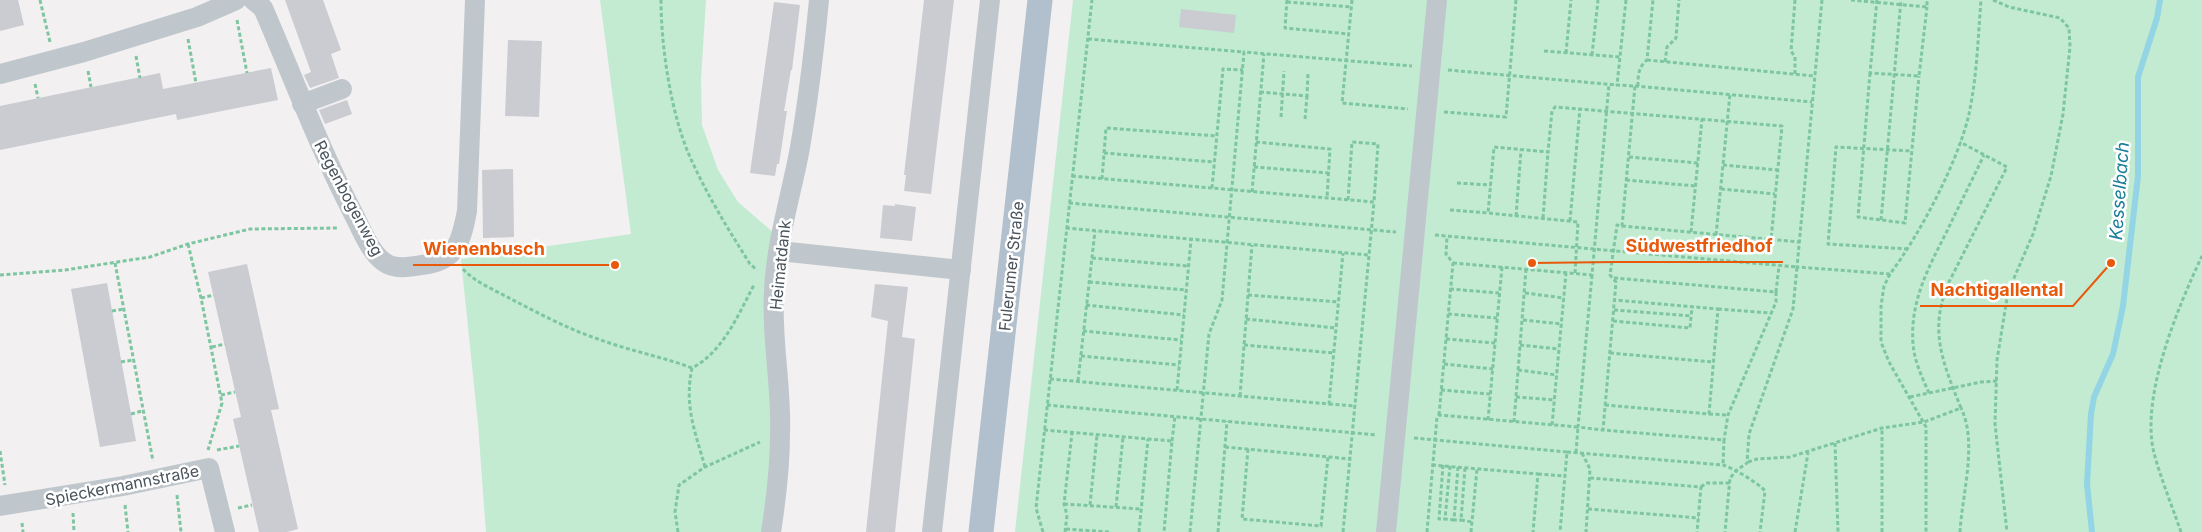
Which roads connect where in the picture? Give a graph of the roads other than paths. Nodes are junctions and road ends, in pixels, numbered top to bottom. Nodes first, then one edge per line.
1 (253, 0) edge
2 (475, 0) edge
3 (819, 0) edge
4 (990, 0) edge
5 (1040, 0) edge
6 (1436, 0) edge
7 (234, 1) edge
8 (0, 74) edge
9 (342, 89) dead end
10 (302, 104) junction
11 (779, 252) junction
12 (961, 270) junction
13 (4, 506) edge
14 (225, 532) edge
15 (771, 532) edge
16 (932, 532) edge
17 (982, 532) edge
18 (1386, 532) edge

1 - 10 street, Regenbogenweg
2 - 10 street, Regenbogenweg
3 - 11 street, Heimatdank
4 - 12 street
5 - 17 main road, Fulerumer Straße
6 - 18 street
7 - 8 street
9 - 10 street
11 - 12 street
11 - 15 street, Heimatdank
12 - 16 street
13 - 14 street, Spieckermannstraße

